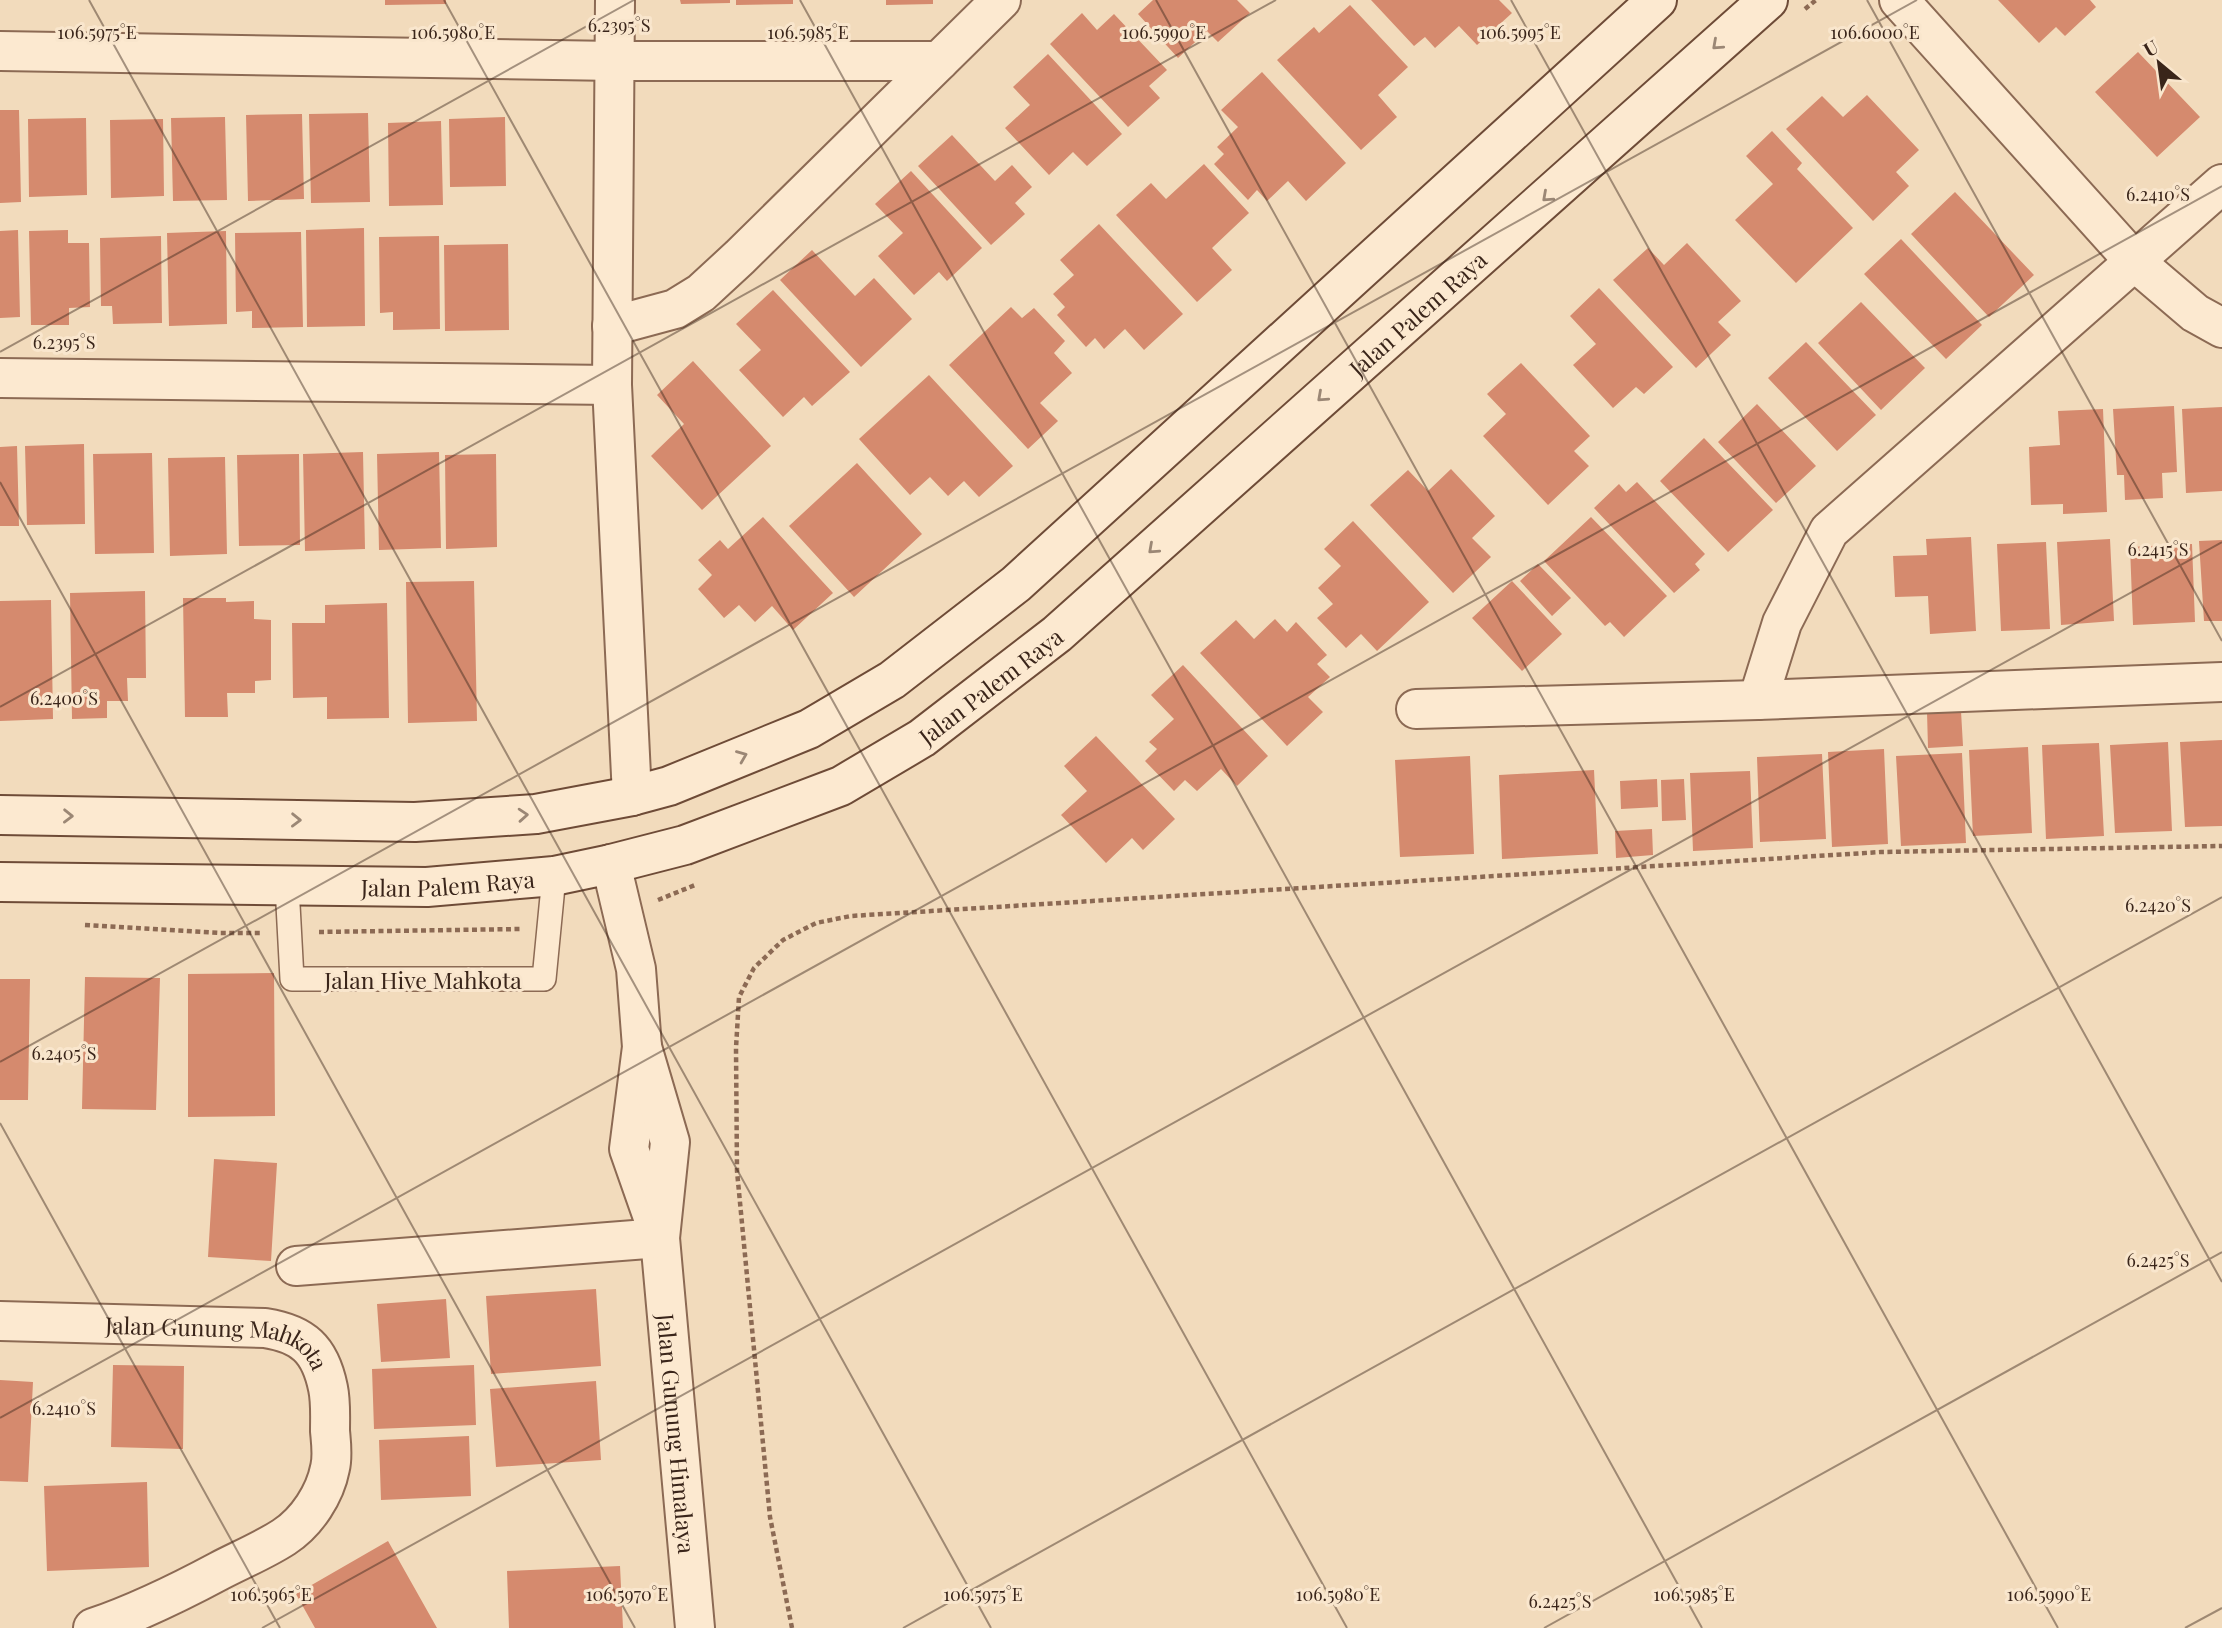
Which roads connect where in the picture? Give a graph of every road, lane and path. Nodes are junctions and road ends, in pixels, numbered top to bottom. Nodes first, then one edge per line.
1 (615, 0) edge
2 (1001, 0) edge
3 (1657, 0) edge
4 (1768, 0) edge
5 (1899, 0) edge
6 (0, 51) edge
7 (615, 61) junction
8 (939, 61) junction
9 (2222, 184) edge
10 (2134, 261) junction
11 (611, 326) junction
12 (2222, 328) edge
13 (0, 377) edge
14 (611, 385) junction
15 (2222, 682) edge
16 (1758, 700) junction
17 (1416, 709) dead end
18 (632, 796) junction
19 (0, 815) edge
20 (2222, 846) edge
21 (611, 864) junction
22 (554, 876) junction
23 (0, 882) edge
24 (287, 886) junction
25 (660, 1238) junction
26 (296, 1266) dead end
27 (0, 1321) edge
28 (93, 1628) edge
29 (695, 1628) edge
30 (792, 1628) edge

1 - 7 street
2 - 8 street
18 -> 3 street
4 -> 21 street, Jalan Palem Raya
5 - 10 street
6 - 7 street
7 - 8 street
7 - 11 street
8 - 11 street
9 - 10 street
10 - 12 street
10 - 16 street
11 - 14 street
13 - 14 street
14 - 18 street
15 - 16 street
16 - 17 street
19 -> 18 street
20 - 30 path
21 - 22 street, Jalan Palem Raya
21 - 25 street, Jalan Gunung Himalaya
22 - 24 street, Jalan Palem Raya
22 - 24 lane, Jalan Hive Mahkota
23 - 24 street, Jalan Palem Raya
25 - 26 street
25 - 29 street, Jalan Gunung Himalaya
27 - 28 street, Jalan Gunung Mahkota

